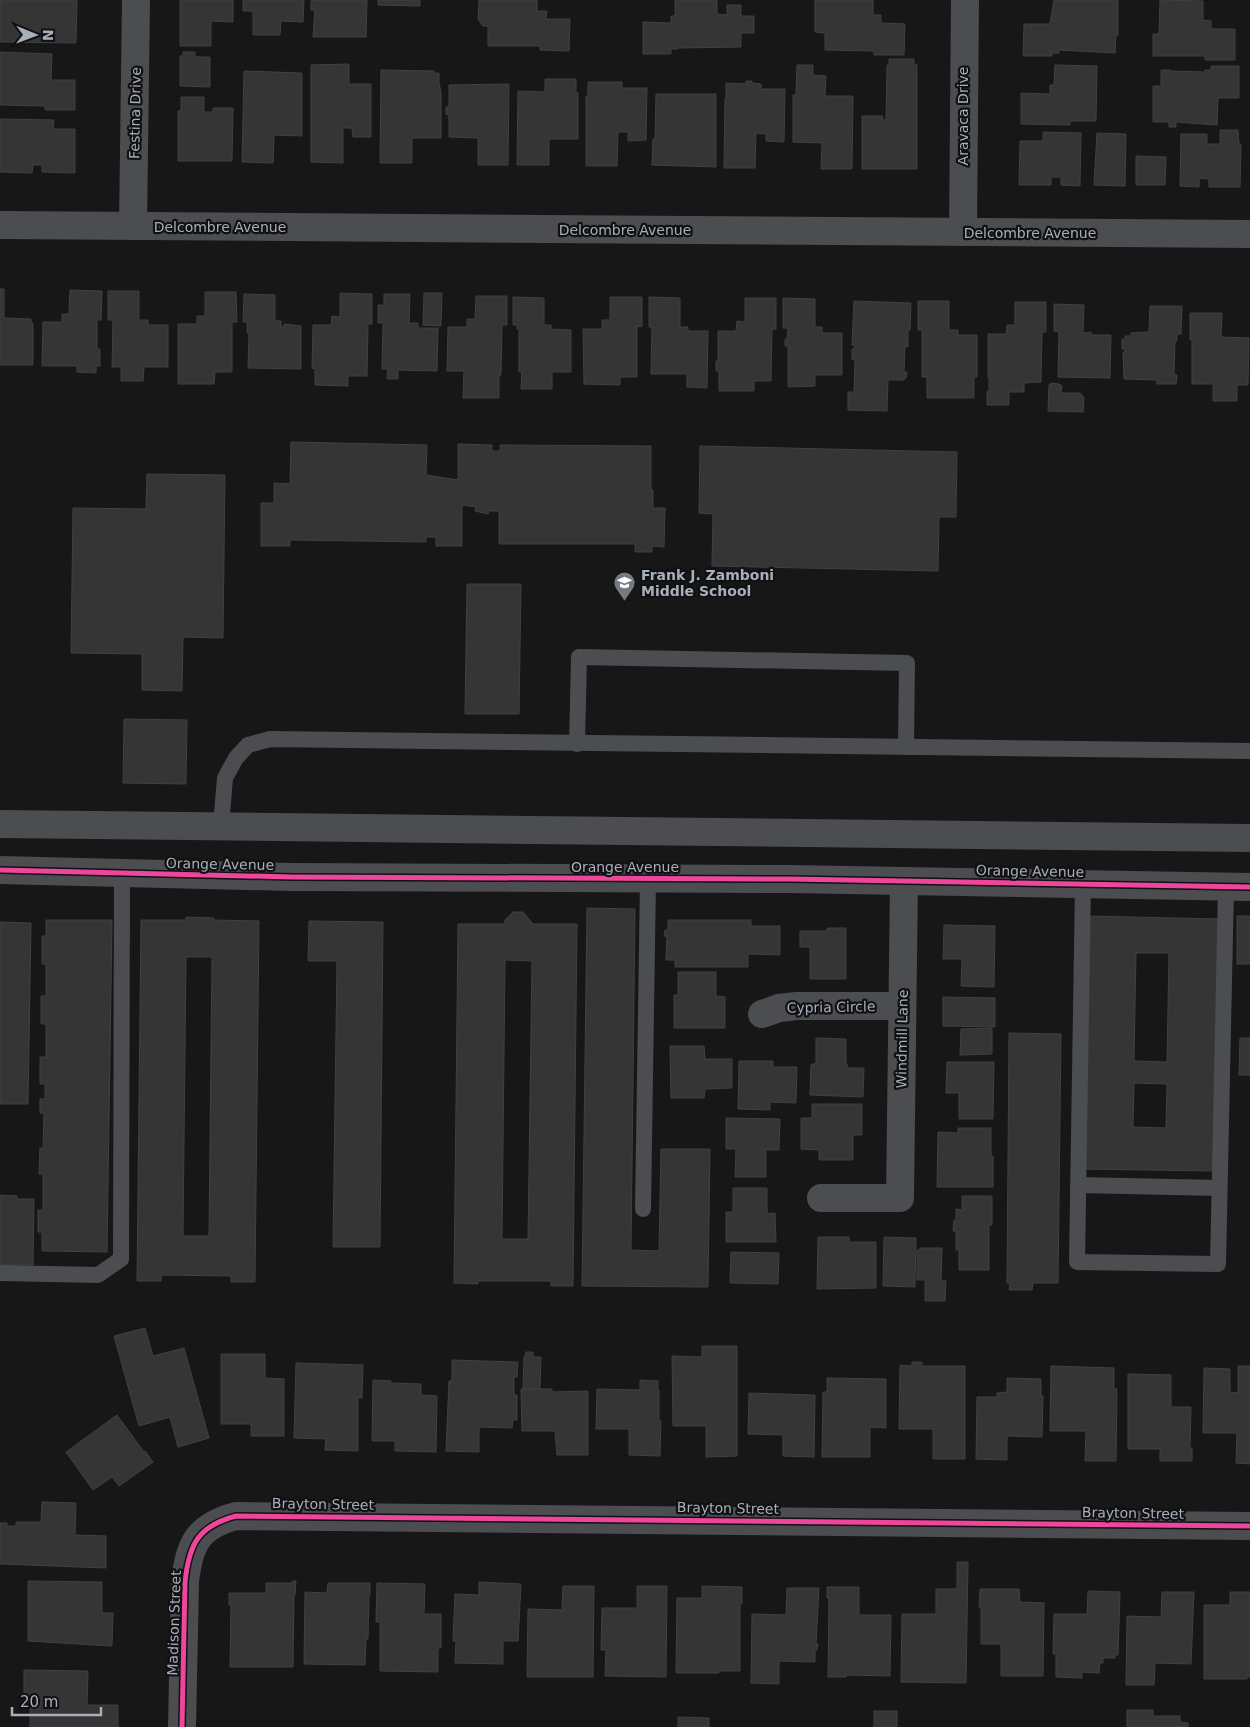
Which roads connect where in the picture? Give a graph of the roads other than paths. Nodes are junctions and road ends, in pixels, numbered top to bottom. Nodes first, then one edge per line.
1 (136, 0) edge
2 (965, 0) edge
3 (0, 225) edge
4 (133, 226) junction
5 (963, 232) junction
6 (1250, 234) edge
7 (577, 744) junction
8 (906, 747) junction
9 (1250, 751) edge
10 (0, 824) edge
11 (221, 826) junction
12 (1250, 838) edge
13 (0, 870) edge
14 (122, 873) junction
15 (648, 879) junction
16 (904, 880) junction
17 (1083, 884) junction
18 (1238, 887) edge
19 (902, 1006) junction
20 (762, 1014) dead end
21 (1078, 1185) junction
22 (1219, 1188) junction
23 (822, 1198) dead end
24 (642, 1208) dead end
25 (0, 1274) edge
26 (209, 1526) joint
27 (1250, 1526) edge
28 (182, 1727) edge

1 - 4 street, Festina Drive
2 - 5 street, Aravaca Drive
3 - 4 street, Delcombre Avenue
4 - 5 street, Delcombre Avenue
5 - 6 street, Delcombre Avenue
7 - 8 lane
7 - 8 lane
7 - 11 lane
8 - 9 lane
10 - 11 street
11 - 12 street
13 - 14 street, Orange Avenue
14 - 15 street, Orange Avenue
14 - 25 lane
15 - 16 street, Orange Avenue
15 - 24 lane
16 - 17 street, Orange Avenue
16 - 19 street, Windmill Lane
17 - 18 street, Orange Avenue
17 - 21 lane
18 - 22 lane
19 - 20 street, Cypria Circle
19 - 23 street, Windmill Lane
21 - 22 lane
21 - 22 lane
26 - 27 street, Brayton Street
26 - 28 street, Madison Street

